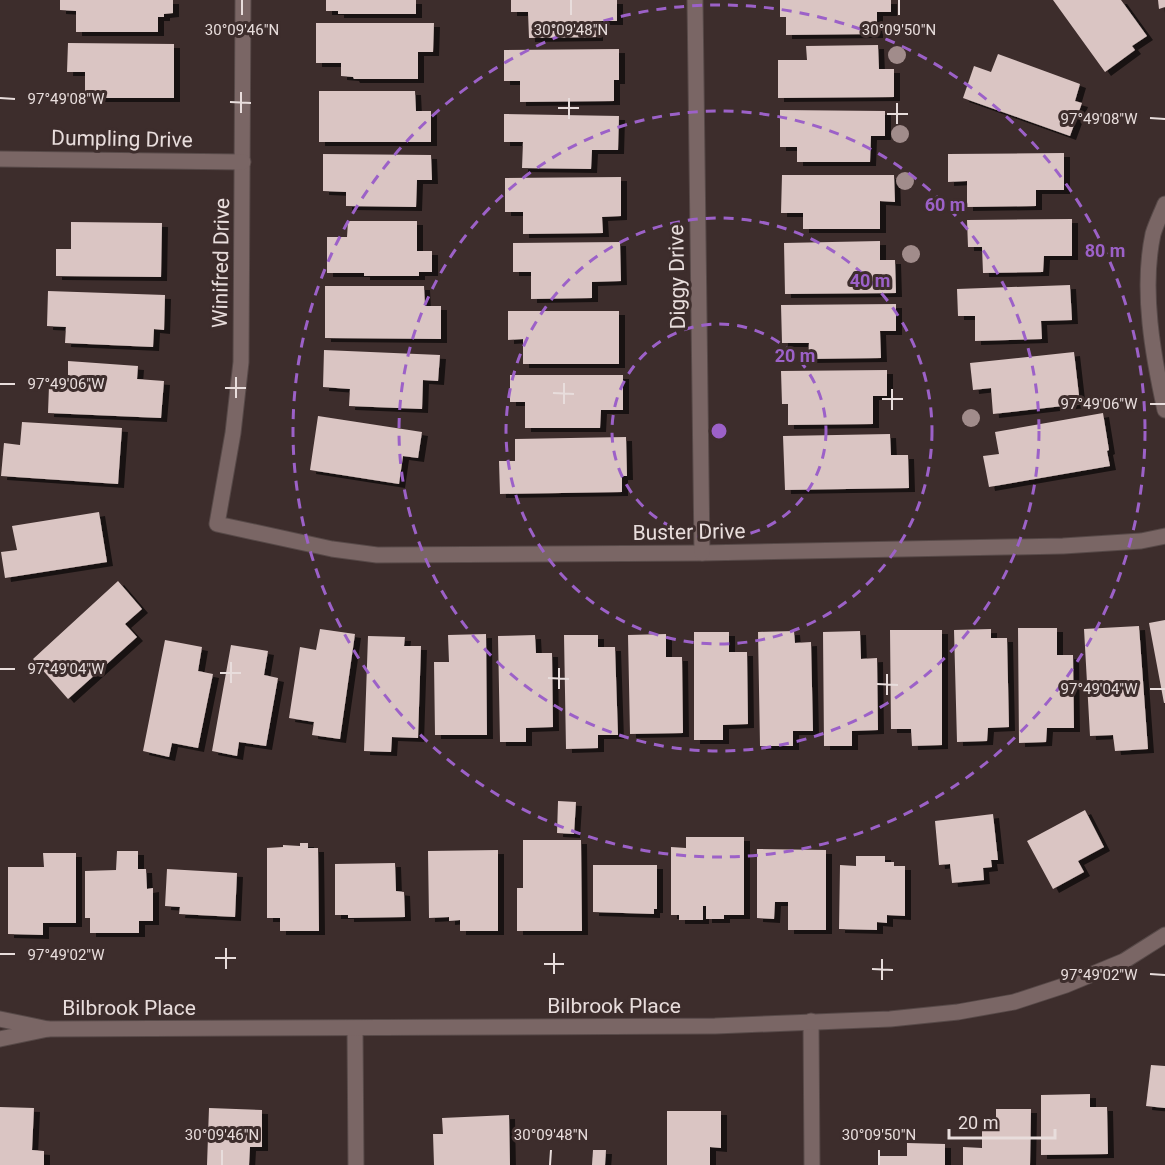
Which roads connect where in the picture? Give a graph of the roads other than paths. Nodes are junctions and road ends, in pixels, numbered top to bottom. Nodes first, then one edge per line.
1 (243, 0) edge
2 (695, 0) edge
3 (0, 159) edge
4 (243, 162) junction
5 (1165, 204) edge
6 (1165, 410) edge
7 (217, 524) joint
8 (1165, 536) edge
9 (702, 553) junction
10 (1165, 935) edge
11 (0, 1019) edge
12 (811, 1021) junction
13 (48, 1029) junction
14 (355, 1029) junction
15 (0, 1040) edge
16 (356, 1165) edge
17 (812, 1165) edge

1 - 4 street, Winifred Drive
2 - 9 street, Diggy Drive
3 - 4 street, Dumpling Drive
4 - 7 street, Winifred Drive
5 - 6 street
7 - 9 street, Buster Drive
8 - 9 street, Buster Drive
10 - 12 street, Bilbrook Place
11 - 13 street, Bilbrook Place
12 - 14 street, Bilbrook Place
12 - 17 street
13 - 14 street, Bilbrook Place
13 - 15 street, Bilbrook Place
14 - 16 street

